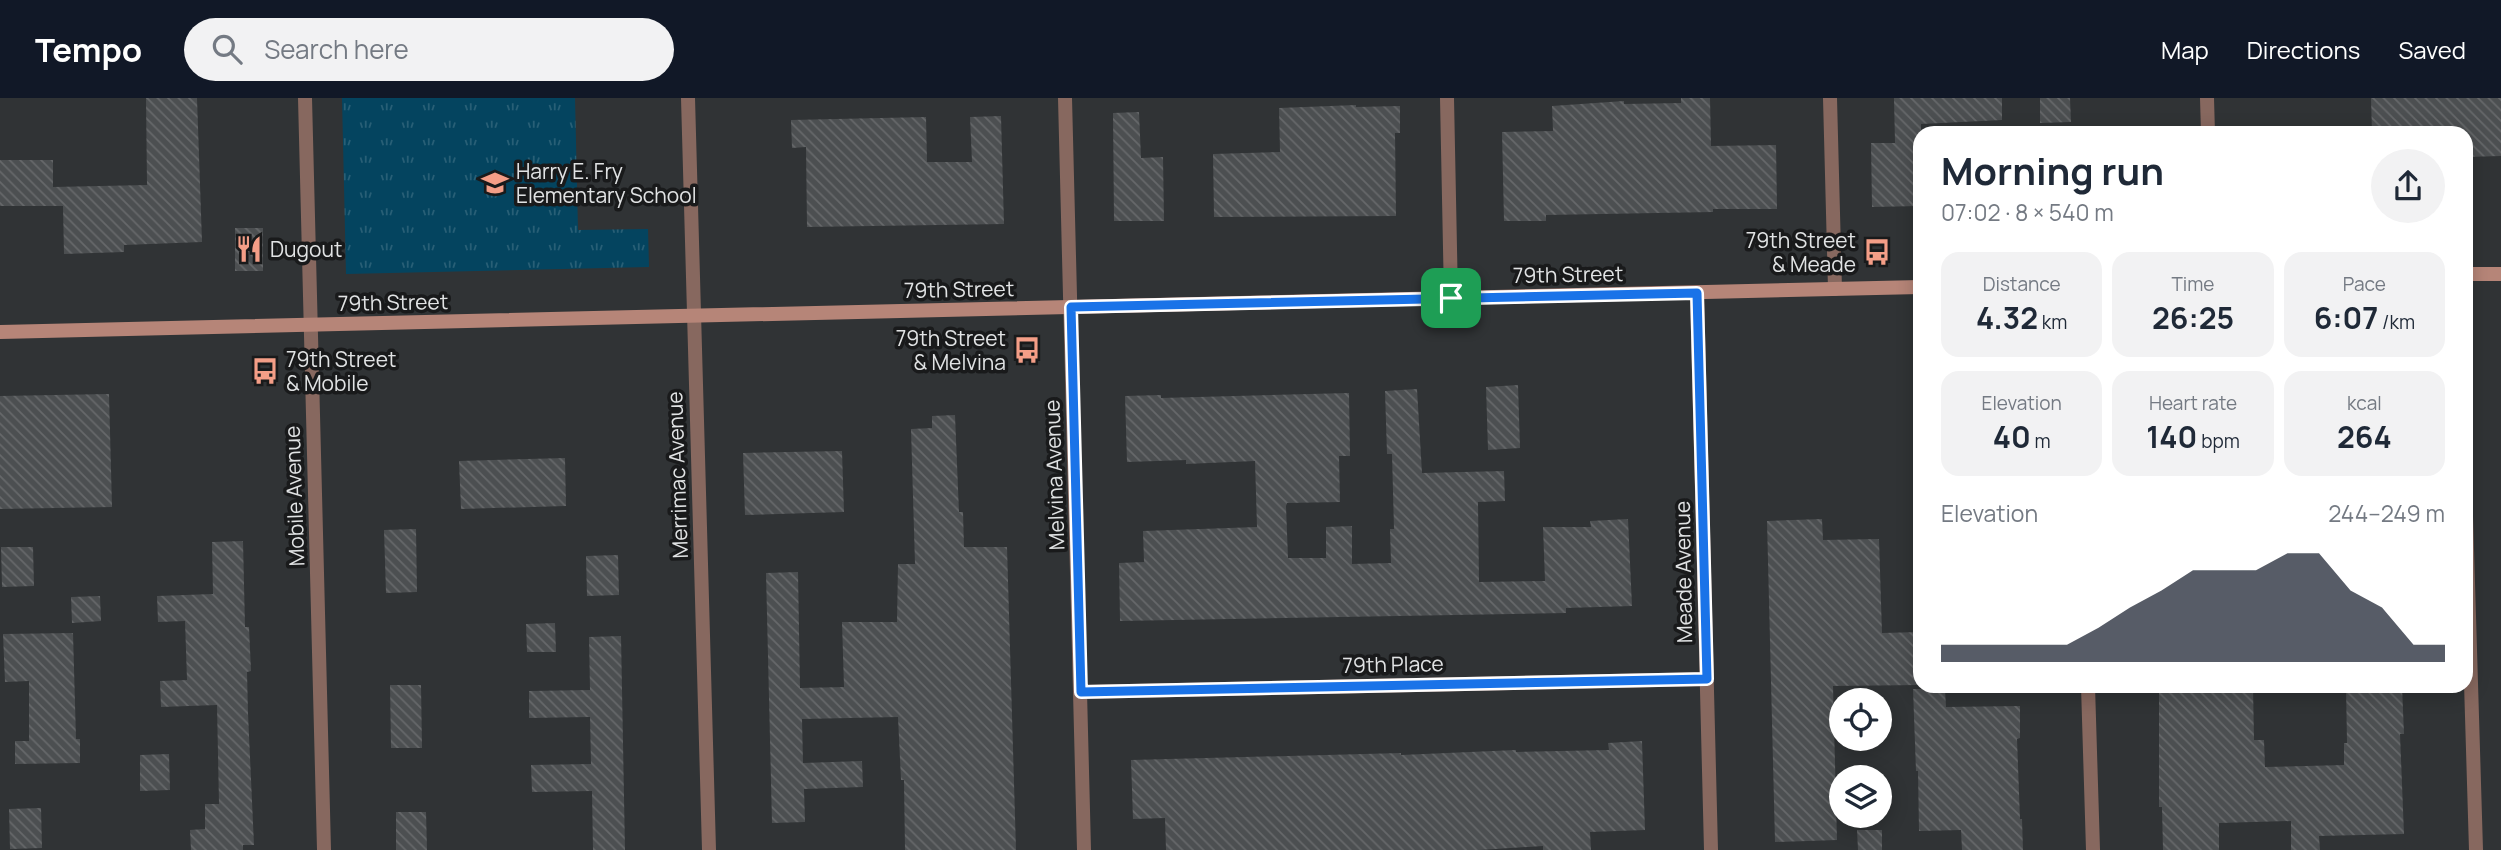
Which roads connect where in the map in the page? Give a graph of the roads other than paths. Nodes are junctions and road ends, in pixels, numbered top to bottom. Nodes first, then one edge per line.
1 (305, 98) edge
2 (688, 98) edge
3 (1065, 98) edge
4 (1447, 98) edge
5 (1830, 98) edge
6 (2207, 98) edge
7 (2208, 126) edge
8 (2473, 274) edge
9 (2501, 274) edge
10 (1913, 287) edge
11 (1835, 289) junction
12 (1697, 293) junction
13 (1451, 298) junction
14 (1071, 307) junction
15 (694, 316) junction
16 (310, 325) junction
17 (0, 332) edge
18 (1707, 679) junction
19 (1081, 692) junction
20 (2088, 693) edge
21 (2471, 693) edge
22 (324, 850) edge
23 (709, 850) edge
24 (1084, 850) edge
25 (1711, 850) edge
26 (2093, 850) edge
27 (2476, 850) edge

1 - 16 street, Mobile Avenue
2 - 15 street, Merrimac Avenue
3 - 14 street, Melvina Avenue
4 - 13 street
5 - 11 street
6 - 7 street
8 - 9 main road
10 - 11 main road, 79th Street
11 - 12 main road, 79th Street
12 - 13 main road, 79th Street
12 - 18 street, Meade Avenue
13 - 14 main road, 79th Street
14 - 15 main road, 79th Street
14 - 19 street, Melvina Avenue
15 - 16 main road, 79th Street
15 - 23 street, Merrimac Avenue
16 - 17 main road, 79th Street
16 - 22 street, Mobile Avenue
18 - 19 street, 79th Place
18 - 25 street, Meade Avenue
19 - 24 street, Melvina Avenue
20 - 26 street
21 - 27 street

